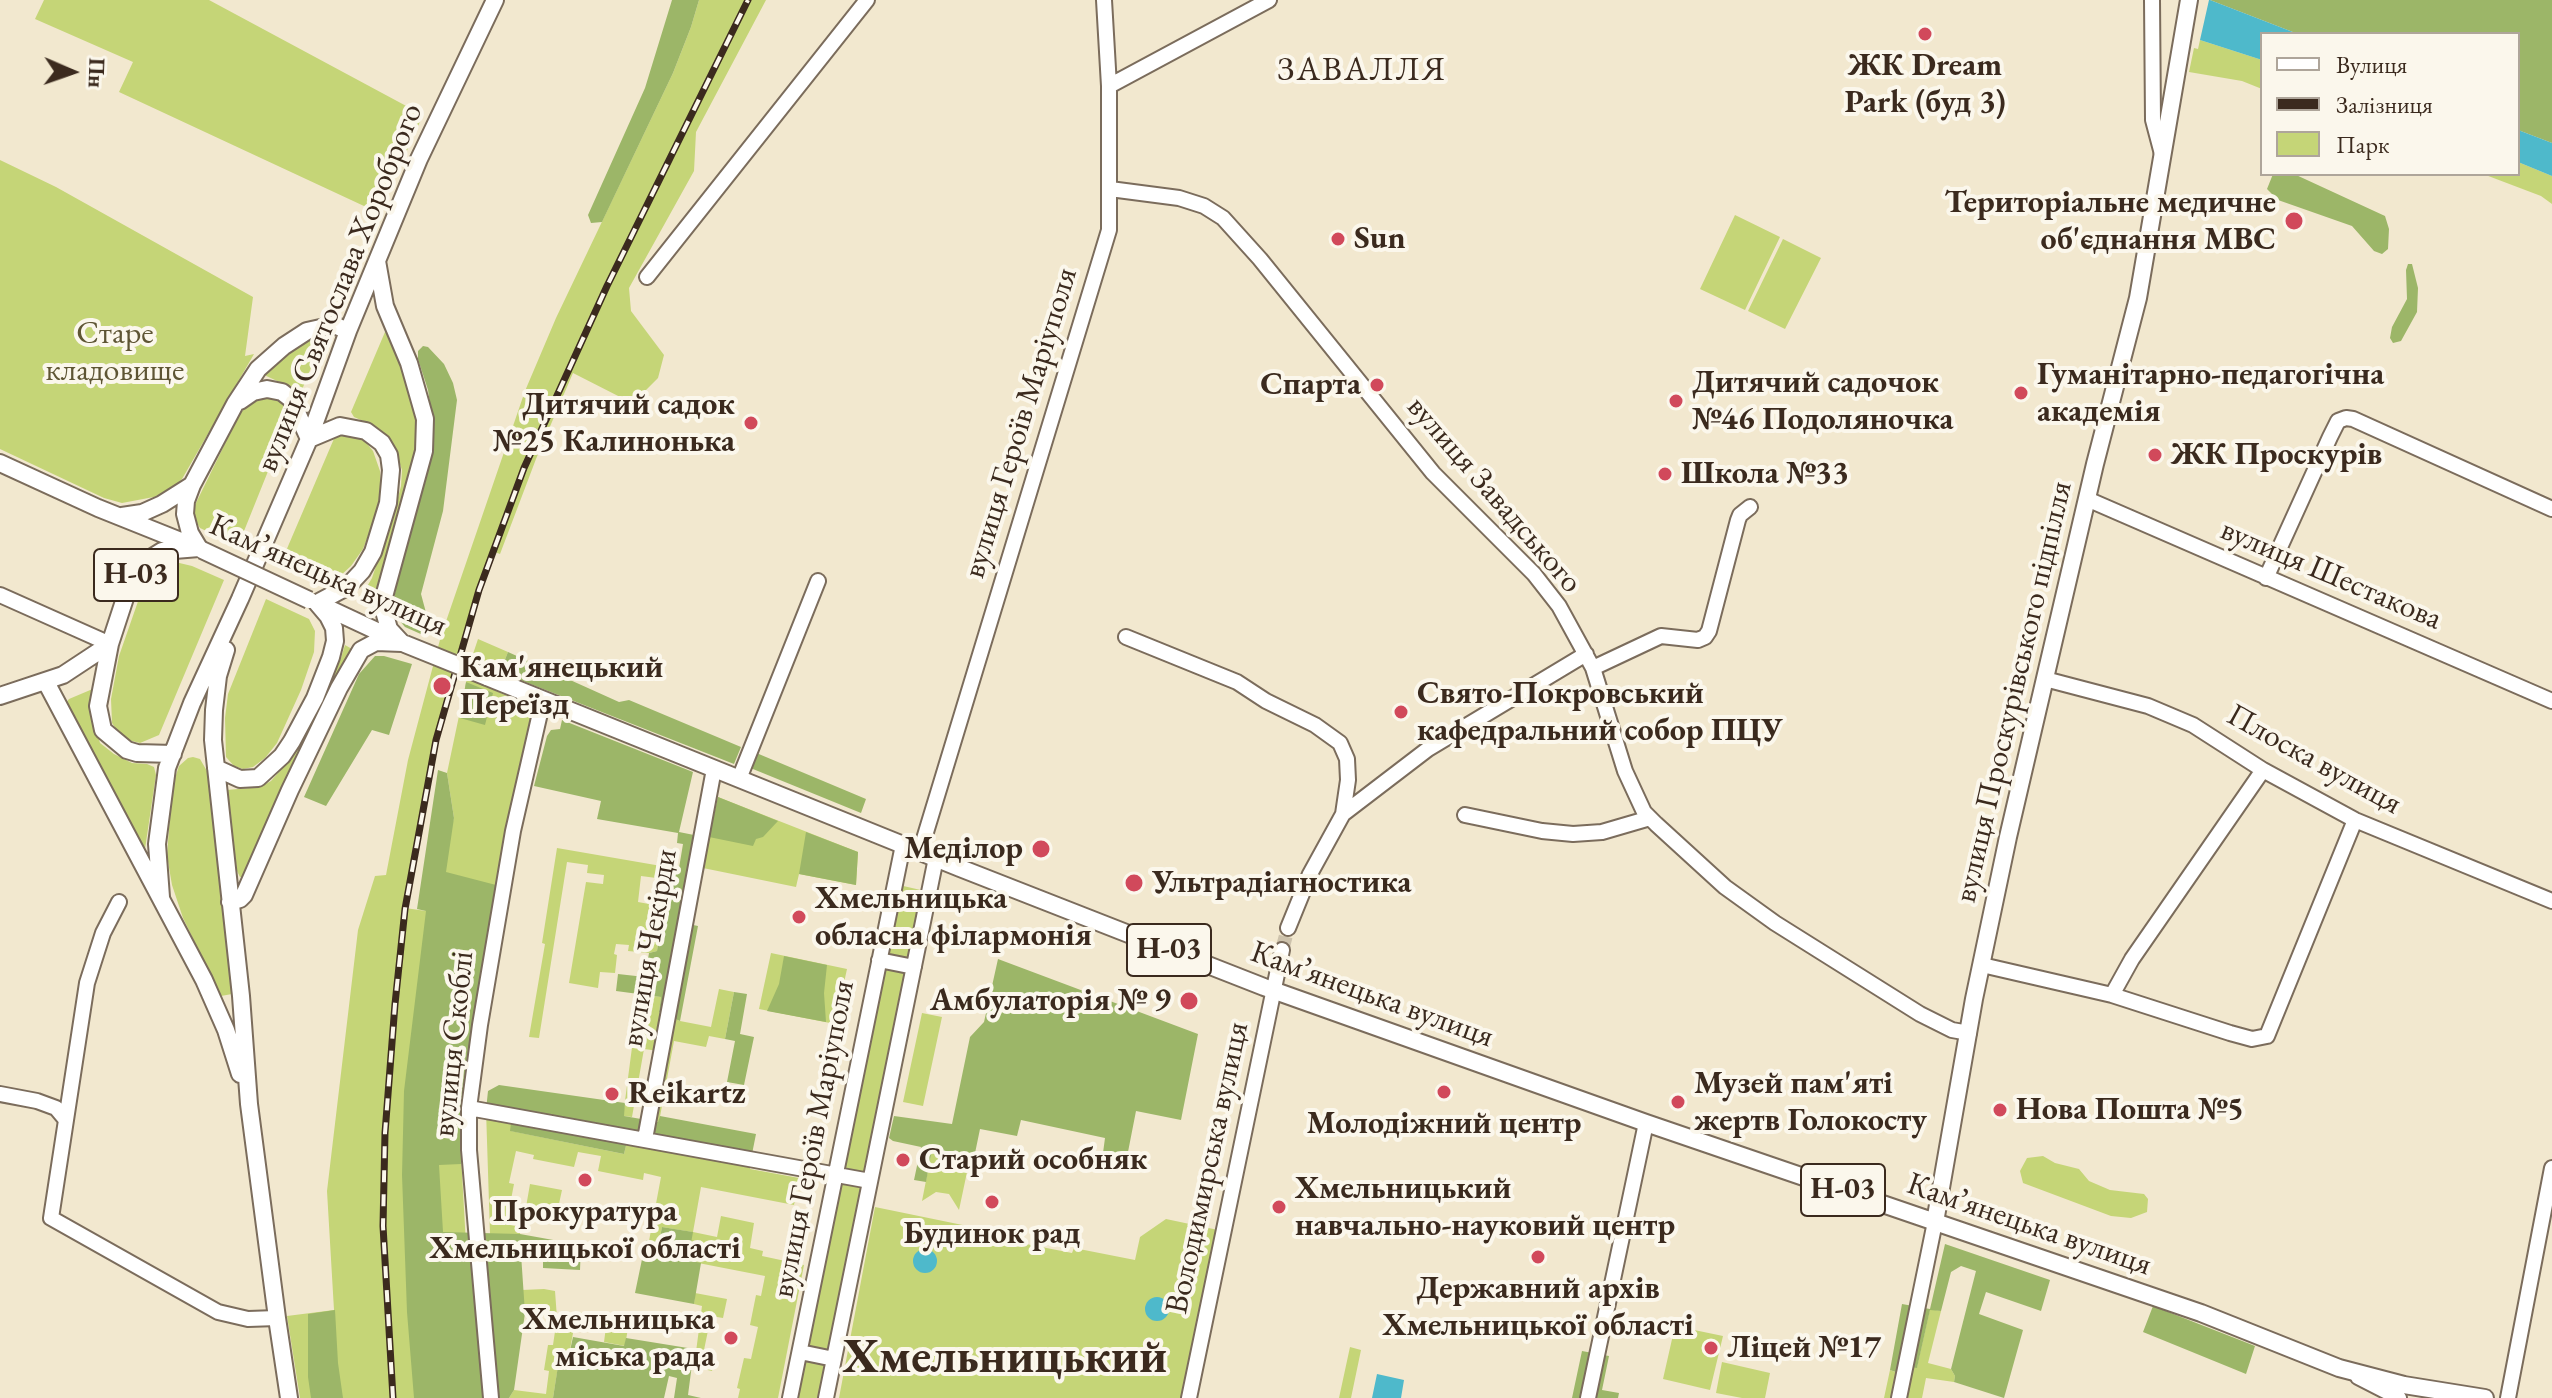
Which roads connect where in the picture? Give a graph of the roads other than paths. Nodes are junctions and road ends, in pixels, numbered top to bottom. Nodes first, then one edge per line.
1 (495, 0) edge
2 (867, 0) edge
3 (1104, 0) edge
4 (2152, 0) edge
5 (2189, 0) edge
6 (1261, 2) edge
7 (1109, 86) junction
8 (2162, 155) junction
9 (1110, 189) junction
10 (377, 259) junction
11 (647, 277) dead end
12 (348, 331) junction
13 (235, 404) junction
14 (309, 439) junction
15 (0, 463) edge
16 (192, 485) junction
17 (2087, 499) junction
18 (1750, 507) dead end
19 (2552, 509) edge
20 (118, 516) junction
21 (200, 549) junction
22 (2266, 578) junction
23 (818, 581) dead end
24 (0, 595) edge
25 (240, 599) junction
26 (313, 601) junction
27 (1126, 637) dead end
28 (404, 643) junction
29 (110, 644) junction
30 (1586, 654) junction
31 (1593, 668) junction
32 (2045, 679) junction
33 (46, 682) junction
34 (0, 696) edge
35 (543, 700) junction
36 (2552, 701) edge
37 (173, 754) junction
38 (216, 768) junction
39 (714, 769) junction
40 (2263, 770) junction
41 (739, 779) junction
42 (1343, 814) junction
43 (1465, 815) dead end
44 (1650, 818) junction
45 (2355, 820) junction
46 (903, 845) junction
47 (928, 855) junction
48 (161, 897) junction
49 (2552, 901) edge
50 (119, 902) dead end
51 (230, 902) junction
52 (1288, 928) tunnel mouth
53 (1282, 950) tunnel mouth
54 (879, 960) junction
55 (1982, 965) junction
56 (914, 967) junction
57 (1274, 991) junction
58 (2112, 995) junction
59 (1969, 1033) junction
60 (0, 1094) edge
61 (249, 1104) junction
62 (469, 1108) junction
63 (66, 1120) junction
64 (1646, 1123) junction
65 (645, 1139) junction
66 (2552, 1168) edge
67 (836, 1174) junction
68 (870, 1181) junction
69 (1935, 1222) junction
70 (277, 1318) junction
71 (800, 1352) junction
72 (834, 1359) junction
73 (2339, 1368) junction
74 (289, 1398) edge
75 (491, 1398) edge
76 (790, 1398) edge
77 (826, 1398) edge
78 (1189, 1398) edge
79 (1588, 1398) edge
80 (1899, 1398) edge
81 (2399, 1398) edge
82 (2485, 1398) edge
83 (2508, 1398) edge

1 - 10 main road, вулиця Святослава Хороброго
2 - 11 street
3 - 7 street, вулиця Героїв Маріуполя
4 - 8 street
5 - 8 main road, вулиця Проскурівського підпілля
6 - 7 street
7 - 9 street, вулиця Героїв Маріуполя
8 - 17 main road, вулиця Проскурівського підпілля
9 - 30 street, вулиця Завадського
9 - 47 street, вулиця Героїв Маріуполя
10 - 12 main road, вулиця Святослава Хороброго
10 - 28 main road
12 - 13 main road
12 - 14 main road, вулиця Святослава Хороброго
13 - 14 main road
13 - 16 main road
14 - 25 main road, вулиця Святослава Хороброго
14 - 26 main road
15 - 20 main road, Камʼянецька вулиця / Н-03
16 - 20 main road
16 - 21 main road
17 - 22 street, вулиця Шестакова
17 - 32 main road, вулиця Проскурівського підпілля
18 - 31 street
19 - 22 street
20 - 21 main road, Камʼянецька вулиця / Н-03
21 - 26 main road, Камʼянецька вулиця / Н-03, bridge
21 - 29 main road, Н-03
22 - 36 street, вулиця Шестакова
23 - 41 street
24 - 29 street
25 - 37 main road, вулиця Святослава Хороброго
25 - 38 main road, вулиця Святослава Хороброго
26 - 28 main road, Камʼянецька вулиця / Н-03
26 - 38 main road
27 - 42 street
28 - 35 main road, Камʼянецька вулиця / Н-03, bridge
28 - 51 main road
29 - 33 main road, Н-03
29 - 37 main road
30 - 31 street, вулиця Завадського
30 - 42 street
31 - 44 street, вулиця Завадського
32 - 40 street, Плоска вулиця
32 - 55 main road, вулиця Проскурівського підпілля
33 - 34 main road
33 - 48 main road
35 - 39 main road, Камʼянецька вулиця / Н-03
35 - 62 street, вулиця Скоблі
37 - 48 main road, вулиця Святослава Хороброго
38 - 51 main road, вулиця Святослава Хороброго
39 - 41 main road, Камʼянецька вулиця / Н-03
39 - 65 street, вулиця Чекірди
40 - 45 street, Плоска вулиця
40 - 58 street
41 - 46 main road, Камʼянецька вулиця / Н-03
42 - 52 street
43 - 44 street
44 - 59 street, вулиця Завадського
45 - 49 street, Плоска вулиця
45 - 58 street
46 - 47 main road, Камʼянецька вулиця / Н-03
46 - 54 street, вулиця Героїв Маріуполя
47 - 56 street, вулиця Героїв Маріуполя
47 - 57 main road, Камʼянецька вулиця / Н-03
48 - 61 main road, вулиця Святослава Хороброго
50 - 63 street
51 - 61 main road, вулиця Святослава Хороброго
53 - 57 street, Володимирська вулиця
54 - 56 street
54 - 67 street, вулиця Героїв Маріуполя
55 - 58 street
55 - 59 main road, вулиця Проскурівського підпілля
56 - 68 street, вулиця Героїв Маріуполя
57 - 64 main road, Камʼянецька вулиця / Н-03
57 - 78 street, Володимирська вулиця
59 - 69 main road, вулиця Проскурівського підпілля
60 - 63 street
61 - 70 main road, вулиця Святослава Хороброго
62 - 65 street
62 - 75 street, вулиця Скоблі
63 - 70 street
64 - 69 main road, Камʼянецька вулиця / Н-03
64 - 79 street
65 - 67 street
66 - 83 street
67 - 68 street
67 - 71 street, вулиця Героїв Маріуполя
68 - 72 street, вулиця Героїв Маріуполя
69 - 73 main road, Камʼянецька вулиця / Н-03
69 - 80 street, вулиця Проскурівського підпілля
70 - 74 main road, вулиця Святослава Хороброго
71 - 72 street
71 - 76 street, вулиця Героїв Маріуполя
72 - 77 street, вулиця Героїв Маріуполя
73 - 81 street
73 - 82 main road, Камʼянецька вулиця / Н-03

